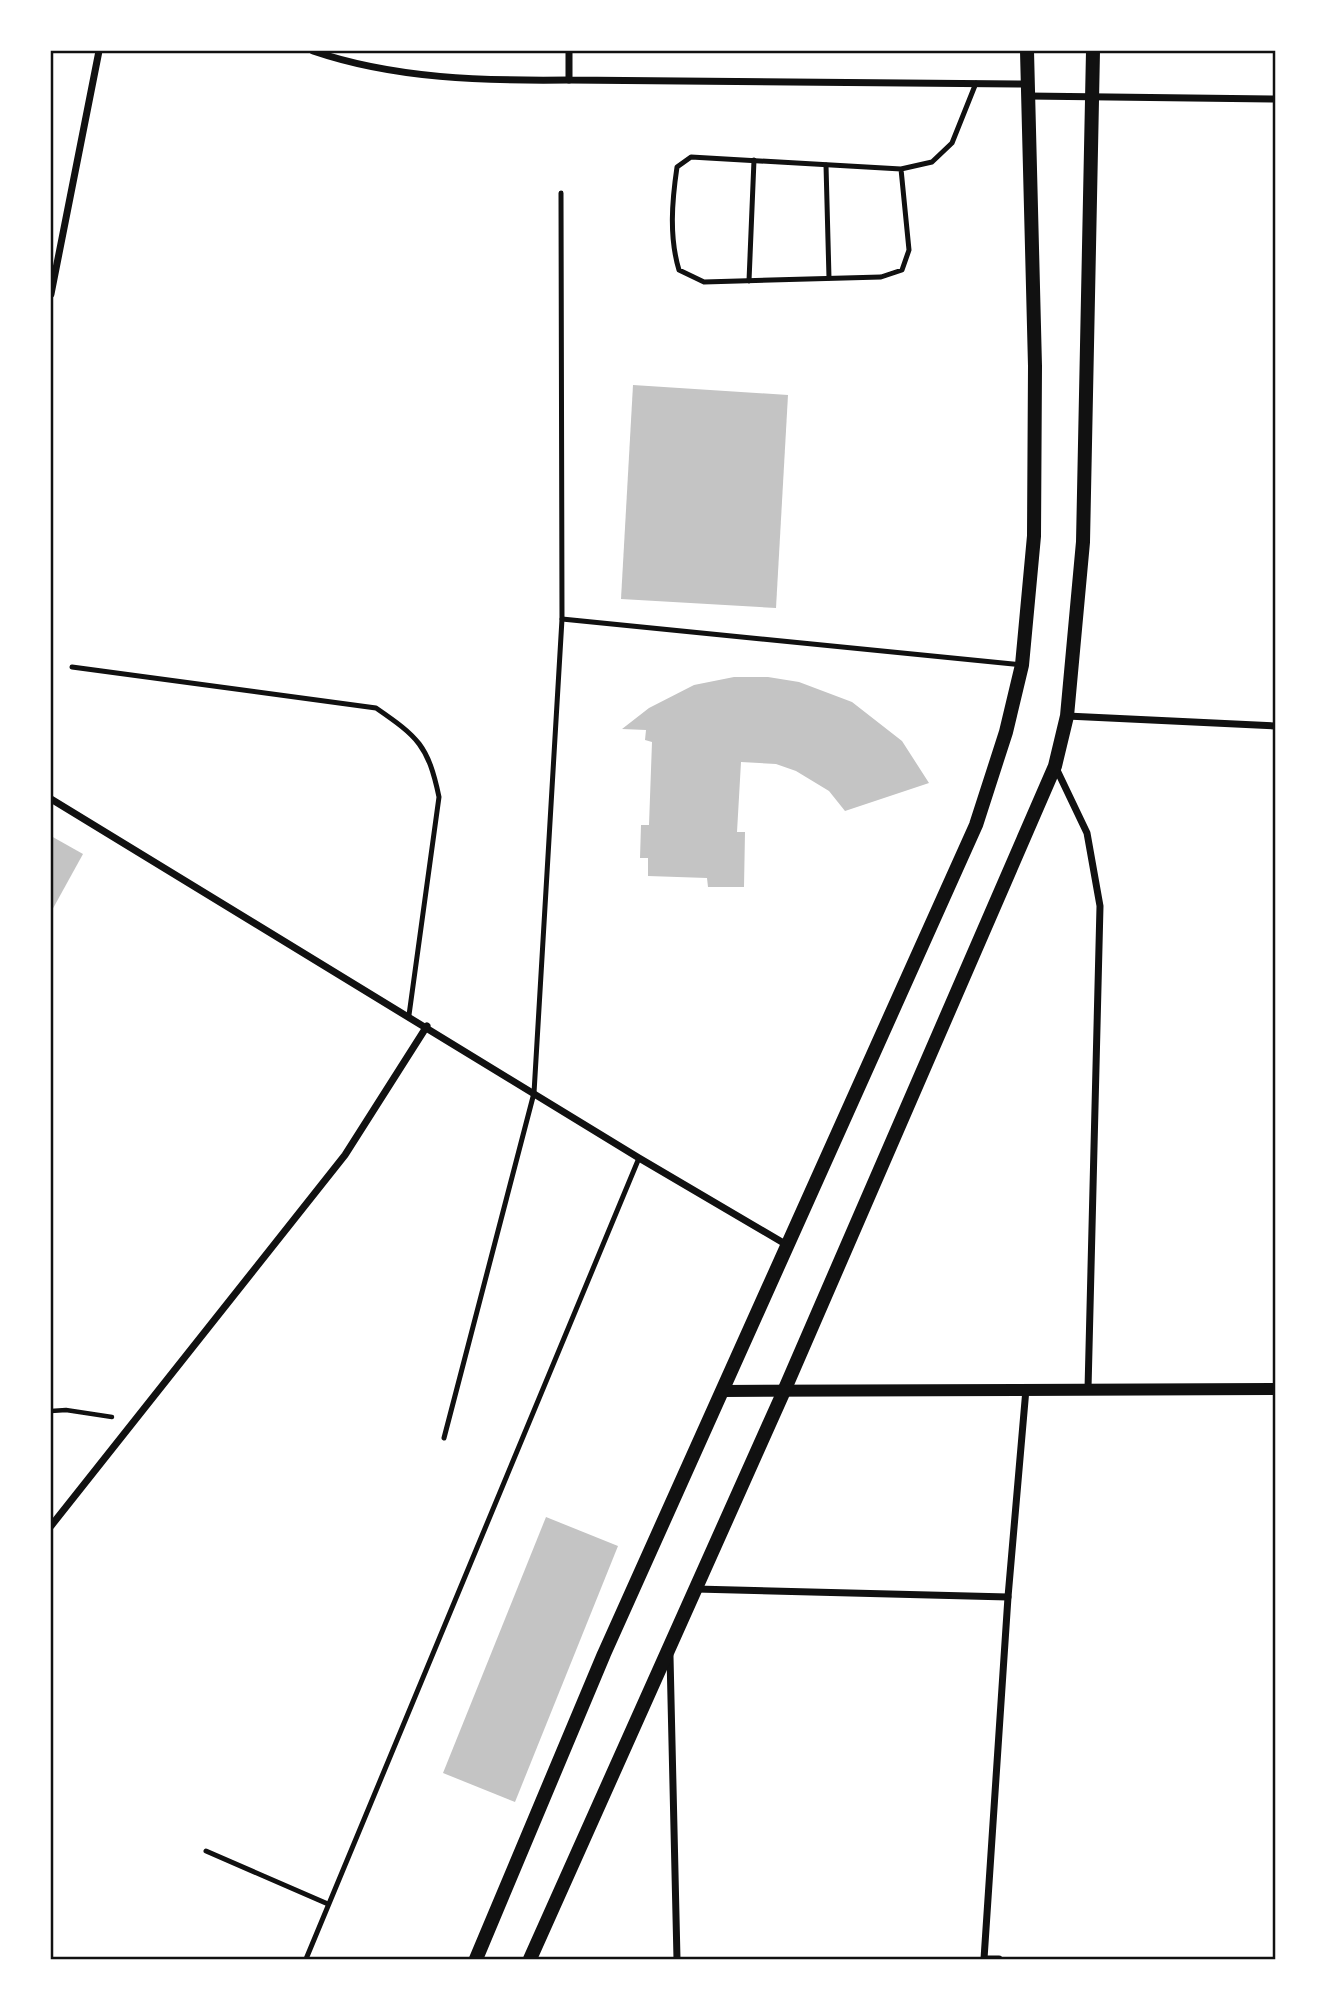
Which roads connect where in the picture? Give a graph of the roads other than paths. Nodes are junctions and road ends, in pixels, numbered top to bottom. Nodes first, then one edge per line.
1 (99, 51) edge
2 (313, 51) edge
3 (569, 51) edge
4 (1027, 51) edge
5 (1094, 51) edge
6 (569, 80) junction
7 (976, 83) junction
8 (1028, 90) junction
9 (1095, 97) junction
10 (1275, 99) edge
11 (754, 160) junction
12 (826, 164) junction
13 (901, 169) junction
14 (561, 193) dead end
15 (829, 278) junction
16 (749, 281) junction
17 (51, 294) edge
18 (562, 619) junction
19 (1022, 664) junction
20 (72, 667) dead end
21 (1066, 716) junction
22 (1275, 726) edge
23 (1055, 766) junction
24 (51, 799) edge
25 (409, 1015) junction
26 (427, 1026) junction
27 (534, 1093) junction
28 (639, 1158) junction
29 (787, 1245) junction
30 (1026, 1389) junction
31 (1088, 1389) junction
32 (1275, 1389) edge
33 (722, 1391) junction
34 (784, 1391) junction
35 (444, 1438) dead end
36 (51, 1526) edge
37 (695, 1588) junction
38 (1008, 1597) junction
39 (670, 1642) junction
40 (206, 1850) dead end
41 (328, 1905) junction
42 (306, 1959) edge
43 (476, 1959) edge
44 (530, 1959) edge
45 (677, 1959) edge
46 (984, 1959) edge
47 (999, 1959) edge

1 - 17 street
2 - 6 street
3 - 6 street
4 - 8 main road
5 - 9 main road
6 - 7 street
7 - 8 street
7 - 13 lane
8 - 9 street
8 - 19 main road
9 - 10 street
9 - 21 main road
11 - 12 lane
11 - 16 lane
11 - 16 lane
12 - 13 lane
12 - 15 lane
13 - 15 lane
14 - 18 lane
15 - 16 lane
18 - 19 lane
18 - 27 lane
19 - 29 main road
20 - 25 lane
21 - 22 street
21 - 23 main road
23 - 31 street
23 - 34 main road
24 - 25 street
25 - 26 street
26 - 27 street
26 - 36 street
27 - 28 street
27 - 35 lane
28 - 29 street
28 - 41 lane
29 - 33 main road
30 - 31 street
30 - 34 street
30 - 38 street
31 - 32 street
33 - 34 street
33 - 43 main road
34 - 37 main road
37 - 38 street
37 - 39 main road
38 - 46 street
39 - 44 main road
39 - 45 street
40 - 41 lane
41 - 42 lane
46 - 47 street

